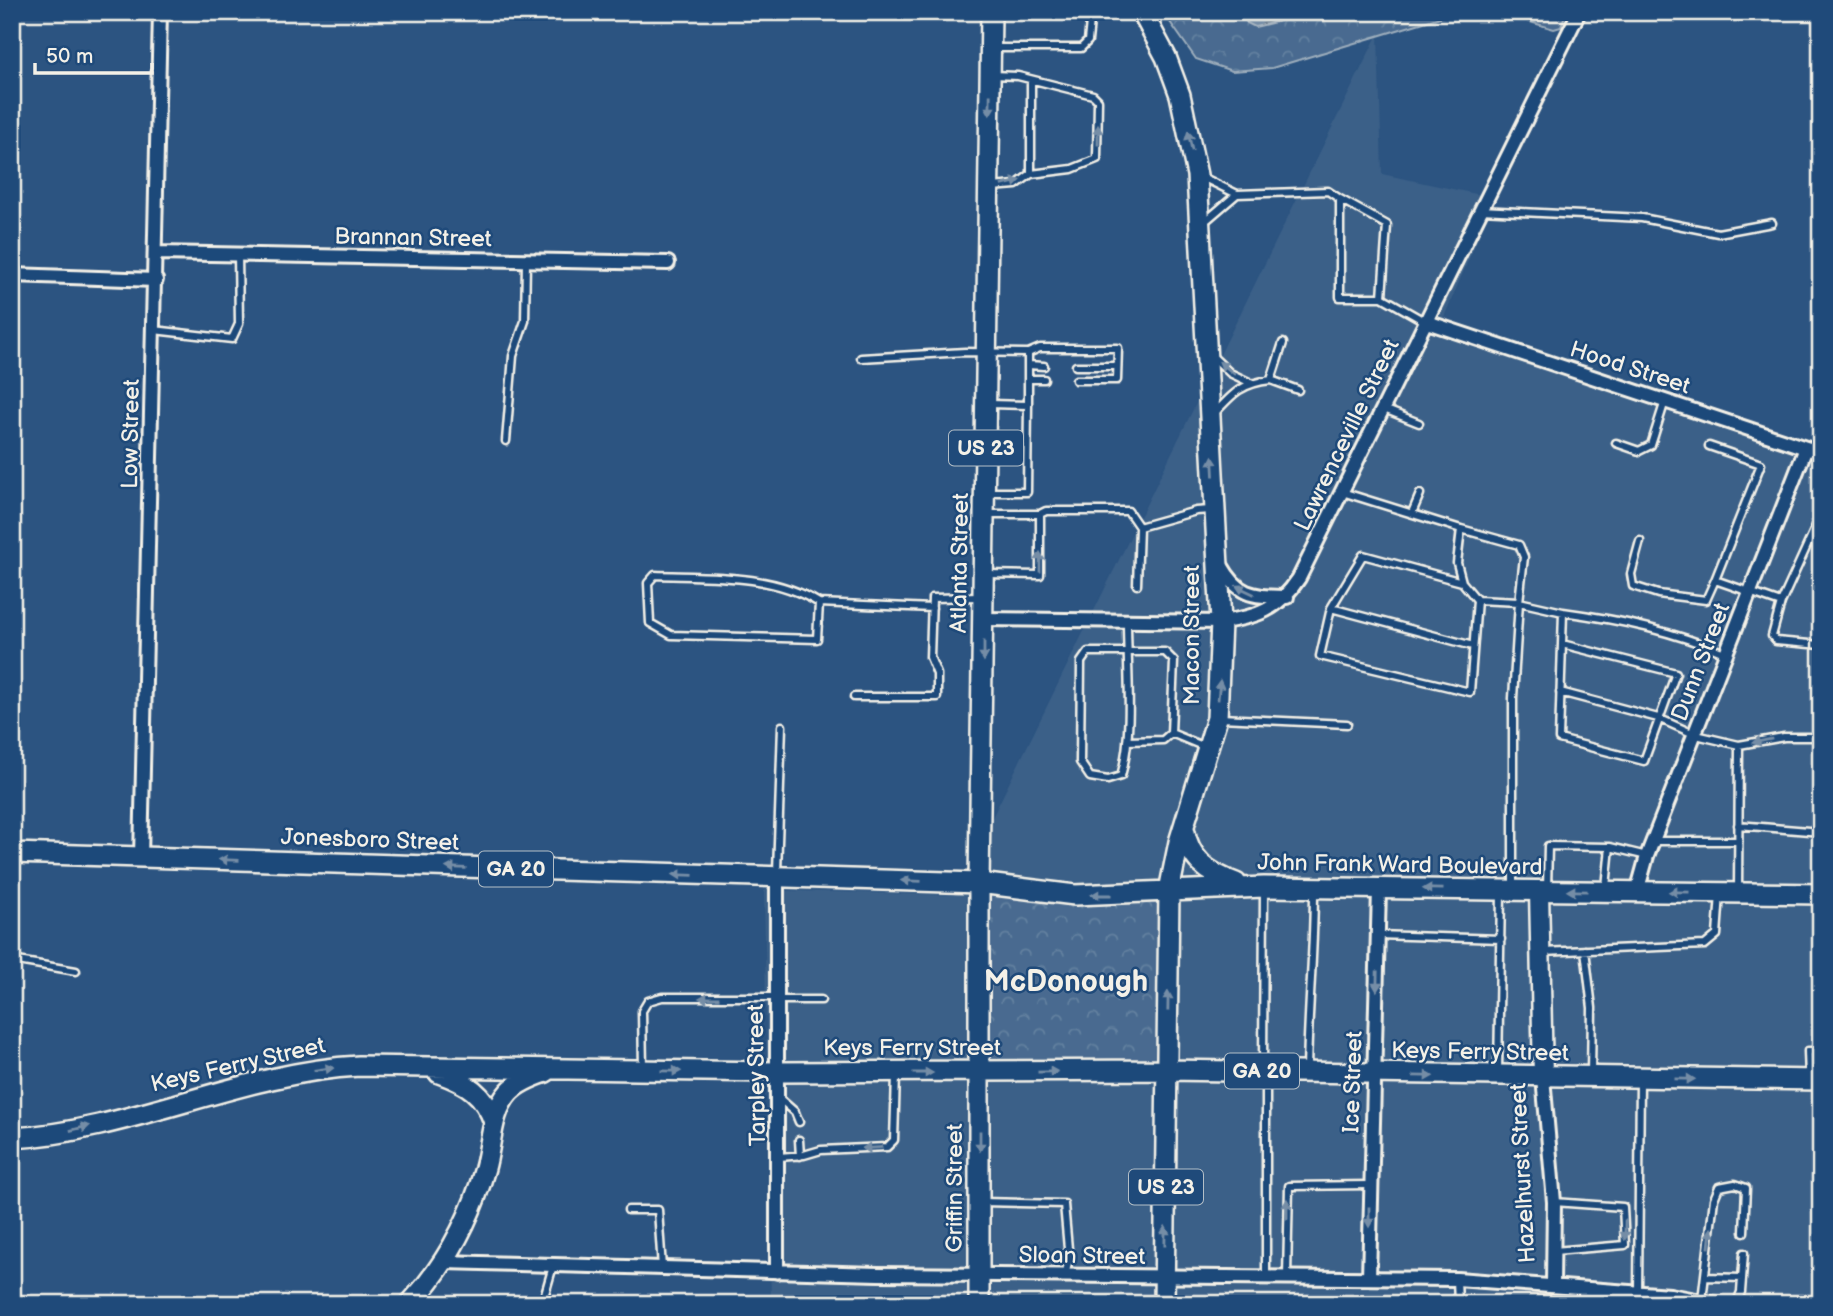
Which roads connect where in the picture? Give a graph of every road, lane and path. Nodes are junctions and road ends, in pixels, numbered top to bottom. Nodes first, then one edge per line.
1 (160, 12) edge
2 (991, 12) edge
3 (1091, 12) edge
4 (1142, 12) edge
5 (1578, 12) edge
6 (990, 48) junction
7 (990, 75) junction
8 (1031, 81) junction
9 (1031, 174) junction
10 (1198, 175) junction
11 (989, 187) junction
12 (1237, 194) junction
13 (1340, 199) junction
14 (1481, 210) junction
15 (1772, 223) dead end
16 (1201, 225) junction
17 (157, 253) junction
18 (238, 254) junction
19 (526, 262) junction
20 (668, 263) dead end
21 (12, 275) edge
22 (156, 279) junction
23 (1382, 297) junction
24 (1427, 322) junction
25 (154, 330) junction
26 (1283, 343) dead end
27 (1207, 351) junction
28 (987, 353) junction
29 (1028, 354) junction
30 (861, 358) dead end
31 (1028, 365) junction
32 (1044, 366) dead end
33 (1076, 366) dead end
34 (1117, 366) junction
35 (1028, 379) junction
36 (1044, 379) dead end
37 (1076, 380) dead end
38 (1271, 380) junction
39 (1249, 382) junction
40 (1298, 390) dead end
41 (1665, 401) junction
42 (986, 404) junction
43 (1028, 405) junction
44 (1384, 409) junction
45 (1211, 418) junction
46 (1419, 423) dead end
47 (506, 441) dead end
48 (1616, 443) dead end
49 (1709, 446) dead end
50 (1806, 448) junction
51 (1821, 453) edge
52 (986, 492) junction
53 (1342, 492) junction
54 (1420, 494) dead end
55 (1215, 510) junction
56 (1412, 513) junction
57 (985, 514) junction
58 (1040, 514) junction
59 (1821, 515) edge
60 (1139, 527) junction
61 (1461, 529) junction
62 (1640, 541) dead end
63 (1217, 558) junction
64 (985, 574) junction
65 (1715, 580) junction
66 (1462, 582) junction
67 (1137, 585) dead end
68 (1750, 593) junction
69 (1287, 597) junction
70 (984, 598) junction
71 (1477, 600) junction
72 (1519, 602) junction
73 (819, 603) junction
74 (1781, 603) junction
75 (932, 608) junction
76 (1331, 608) junction
77 (1563, 612) junction
78 (984, 619) junction
79 (1127, 621) junction
80 (1221, 622) junction
81 (1562, 643) junction
82 (1821, 645) edge
83 (1473, 646) junction
84 (1127, 651) junction
85 (1727, 654) junction
86 (1560, 692) junction
87 (854, 696) dead end
88 (1217, 718) junction
89 (1658, 718) junction
90 (1347, 724) dead end
91 (782, 726) dead end
92 (1171, 733) junction
93 (1696, 735) junction
94 (1821, 737) edge
95 (1127, 741) junction
96 (1739, 745) junction
97 (1209, 749) junction
98 (1738, 825) junction
99 (1184, 827) junction
100 (1821, 832) edge
101 (1653, 841) junction
102 (1737, 841) junction
103 (1610, 847) junction
104 (12, 853) edge
105 (1647, 856) junction
106 (141, 858) junction
107 (777, 878) junction
108 (979, 883) junction
109 (1255, 887) junction
110 (1314, 888) junction
111 (1379, 889) junction
112 (1507, 890) junction
113 (1169, 891) junction
114 (1543, 891) junction
115 (1606, 891) junction
116 (1637, 892) junction
117 (1729, 893) junction
118 (1821, 894) edge
119 (1377, 935) junction
120 (1501, 939) junction
121 (1585, 950) junction
122 (1540, 952) junction
123 (12, 960) edge
124 (76, 971) dead end
125 (777, 999) junction
126 (821, 1000) dead end
127 (1821, 1051) edge
128 (421, 1067) junction
129 (554, 1069) junction
130 (643, 1070) junction
131 (1167, 1070) junction
132 (1264, 1071) junction
133 (779, 1072) junction
134 (896, 1073) junction
135 (980, 1073) junction
136 (1307, 1073) junction
137 (1375, 1075) junction
138 (1498, 1077) junction
139 (1543, 1077) junction
140 (1591, 1078) junction
141 (1640, 1079) junction
142 (1815, 1080) edge
143 (779, 1098) junction
144 (494, 1122) junction
145 (799, 1122) dead end
146 (12, 1138) edge
147 (799, 1140) dead end
148 (800, 1156) junction
149 (779, 1157) junction
150 (1370, 1185) junction
151 (980, 1202) junction
152 (1554, 1202) junction
153 (628, 1210) dead end
154 (1744, 1232) dead end
155 (1553, 1251) junction
156 (1744, 1253) dead end
157 (444, 1262) junction
158 (553, 1266) junction
159 (662, 1268) junction
160 (777, 1272) junction
161 (979, 1275) junction
162 (1064, 1276) junction
163 (1164, 1278) junction
164 (1266, 1278) junction
165 (1287, 1278) junction
166 (1369, 1278) junction
167 (1705, 1278) junction
168 (1742, 1278) junction
169 (1457, 1279) junction
170 (1553, 1285) junction
171 (1638, 1294) junction
172 (1702, 1300) junction
173 (410, 1304) edge
174 (542, 1304) edge
175 (979, 1304) edge
176 (1164, 1304) edge
177 (1458, 1304) edge
178 (1717, 1304) edge
179 (1736, 1304) edge

1 - 17 street, Low Street
2 - 6 main road, Atlanta Street / US 23
3 - 6 lane
10 -> 4 main road, Macon Street / US 23
5 - 14 street, Lawrenceville Street
6 - 7 main road, Atlanta Street / US 23
7 - 8 lane
7 -> 11 main road, Atlanta Street / US 23
8 - 9 lane
9 -> 8 lane
11 -> 9 lane
10 - 12 lane
10 - 16 main road, Macon Street / US 23
11 - 28 main road, Atlanta Street / US 23
12 - 13 lane
12 - 16 lane
13 - 23 lane
13 - 23 lane
14 - 15 lane
14 - 24 street, Lawrenceville Street
16 - 27 main road, Macon Street / US 23
17 - 18 street, Brannan Street
17 - 22 street, Low Street
18 - 19 street, Brannan Street
18 - 25 lane
19 - 20 street, Brannan Street
19 - 47 lane
21 - 22 street
22 - 25 street, Low Street
23 - 24 lane
24 - 41 street, Hood Street
24 - 44 street, Lawrenceville Street
25 - 106 street, Low Street
26 - 38 lane
39 -> 27 lane
27 - 45 main road, Macon Street / US 23
28 - 29 lane
28 - 30 lane
28 - 42 main road, Atlanta Street / US 23
29 - 31 lane
29 - 34 lane
31 - 32 lane
31 - 35 lane
33 - 34 lane
34 - 37 lane
35 - 36 lane
35 - 43 lane
38 - 39 lane
38 - 40 lane
39 - 45 lane
41 - 48 lane
41 - 50 street, Hood Street
42 - 43 lane
42 - 52 main road, Atlanta Street / US 23
43 - 52 lane
44 - 46 lane
44 - 53 street, Lawrenceville Street
55 -> 45 main road, Macon Street / US 23
49 - 65 lane
50 - 51 street, Hood Street
50 - 68 street, Dunn Street
52 - 57 main road, Atlanta Street / US 23
53 - 56 lane
53 - 69 street, Lawrenceville Street
54 - 56 lane
55 - 60 lane
55 - 63 main road, Macon Street / US 23
56 - 61 lane
57 - 58 lane
57 - 64 main road, Atlanta Street / US 23
58 - 60 lane
64 -> 58 lane
59 - 74 lane
60 - 67 lane
61 - 66 lane
61 - 72 lane
62 - 65 lane
69 -> 63 street
63 - 80 main road, Macon Street / US 23
64 - 70 main road, Atlanta Street / US 23
65 - 68 lane
66 - 71 lane
66 - 76 lane
68 - 74 lane
68 - 85 street, Dunn Street
69 - 80 street, Lawrenceville Street
70 - 75 lane
70 - 78 main road, Atlanta Street / US 23
71 - 72 lane
71 - 83 lane
72 - 77 lane
72 - 112 lane
73 - 73 lane
73 - 75 lane
74 - 82 lane
75 - 87 lane
76 - 83 lane
76 - 83 lane
77 - 81 lane
77 - 85 lane
78 - 79 street, Lawrenceville Street
78 -> 108 main road, Atlanta Street / US 23
79 - 80 street, Lawrenceville Street
79 - 84 lane
88 -> 80 main road, Macon Street / US 23
81 - 86 lane
81 - 89 lane
84 - 92 lane
84 - 95 lane
84 - 95 lane
85 - 93 street, Dunn Street
86 - 89 lane
86 - 89 lane
88 - 90 lane
88 - 97 main road, Macon Street / US 23
89 - 93 lane
91 - 107 lane
92 - 95 lane
92 - 97 lane
93 - 96 lane
93 - 101 street, Dunn Street
94 -> 96 lane
96 - 98 lane
97 - 99 main road, Macon Street / US 23
98 - 100 lane
98 - 102 lane
99 - 109 main road
99 - 113 main road, Macon Street / US 23
101 - 102 lane
101 - 105 street, Dunn Street
102 - 117 lane
103 - 105 lane
103 - 114 lane
103 - 115 lane
104 - 106 main road, Jonesboro Street / GA 20
105 - 116 street, Dunn Street
107 -> 106 main road, Jonesboro Street / GA 20
108 -> 107 main road, Jonesboro Street / GA 20
107 - 125 street, Tarpley Street
113 -> 108 main road, John Frank Ward Boulevard / GA 20
108 - 135 main road, Atlanta Street / US 23
109 - 110 main road, John Frank Ward Boulevard / GA 20
109 - 113 main road, John Frank Ward Boulevard / GA 20
109 - 132 lane
110 - 111 main road, John Frank Ward Boulevard / GA 20
110 - 136 lane
112 -> 111 main road, John Frank Ward Boulevard / GA 20
111 - 119 street, Ice Street
112 - 114 main road, John Frank Ward Boulevard / GA 20
112 - 120 lane
131 -> 113 main road, Macon Street / US 23
115 -> 114 main road, John Frank Ward Boulevard / GA 20
114 - 122 main road, Hazelhurst Street
115 - 116 main road, John Frank Ward Boulevard / GA 20
117 -> 116 main road, John Frank Ward Boulevard / GA 20
117 - 118 main road, John Frank Ward Boulevard / GA 20
117 - 121 lane
119 - 120 lane
119 -> 137 street, Ice Street
120 - 138 lane
121 - 122 lane
121 - 140 lane
122 - 139 main road, Hazelhurst Street
123 - 124 lane
125 - 126 lane
125 -> 130 lane
125 - 133 street, Tarpley Street
127 - 142 lane
128 - 129 main road, Keys Ferry Street
128 - 144 main road
146 -> 128 main road, Keys Ferry Street
129 - 130 main road, Keys Ferry Street / GA 20
129 - 144 main road
130 -> 133 main road, Keys Ferry Street / GA 20
131 - 132 main road, Keys Ferry Street / GA 20
135 -> 131 main road, Keys Ferry Street / GA 20
163 -> 131 main road, Macon Street / US 23
132 - 136 main road, Keys Ferry Street / GA 20
132 - 164 lane
133 - 134 main road, Keys Ferry Street / GA 20
133 - 143 street, Tarpley Street
134 -> 135 main road, Keys Ferry Street / GA 20
134 -> 148 lane
135 -> 151 main road, Griffin Street / US 23
136 - 137 main road, Keys Ferry Street / GA 20
137 -> 138 main road, Keys Ferry Street / GA 20
137 - 150 street, Ice Street
138 - 139 main road, Keys Ferry Street / GA 20
139 - 140 main road, Keys Ferry Street / GA 20
139 - 152 street, Hazelhurst Street
140 - 141 main road, Keys Ferry Street / GA 20
141 -> 142 main road, Keys Ferry Street / GA 20
141 - 171 lane
143 - 145 lane
143 - 149 street, Tarpley Street
144 - 157 main road
147 - 148 lane
148 - 149 lane
149 - 160 street, Tarpley Street
165 -> 150 lane
150 -> 166 street, Ice Street
151 - 161 main road, Griffin Street / US 23
151 - 162 lane
152 - 155 street, Hazelhurst Street
152 -> 155 lane
153 - 159 lane
167 -> 154 lane
155 - 170 street, Hazelhurst Street
156 - 168 lane
157 - 158 street, Sloan Street
157 - 173 main road
158 - 159 street, Sloan Street
158 - 174 lane
159 - 160 street, Sloan Street
160 - 161 street, Sloan Street
161 - 162 street, Sloan Street
161 - 175 main road, Griffin Street / US 23
162 - 163 street, Sloan Street
163 - 164 street, Sloan Street
163 - 176 main road, Macon Street / US 23
164 - 165 street, Sloan Street
165 - 166 street, Sloan Street
166 - 169 street, Sloan Street
167 - 168 lane
167 - 172 lane
168 - 179 lane
169 - 170 street, Sloan Street
169 - 177 lane
170 - 171 street, Sloan Street
171 - 172 street, Sloan Street
172 - 178 street, Sloan Street

